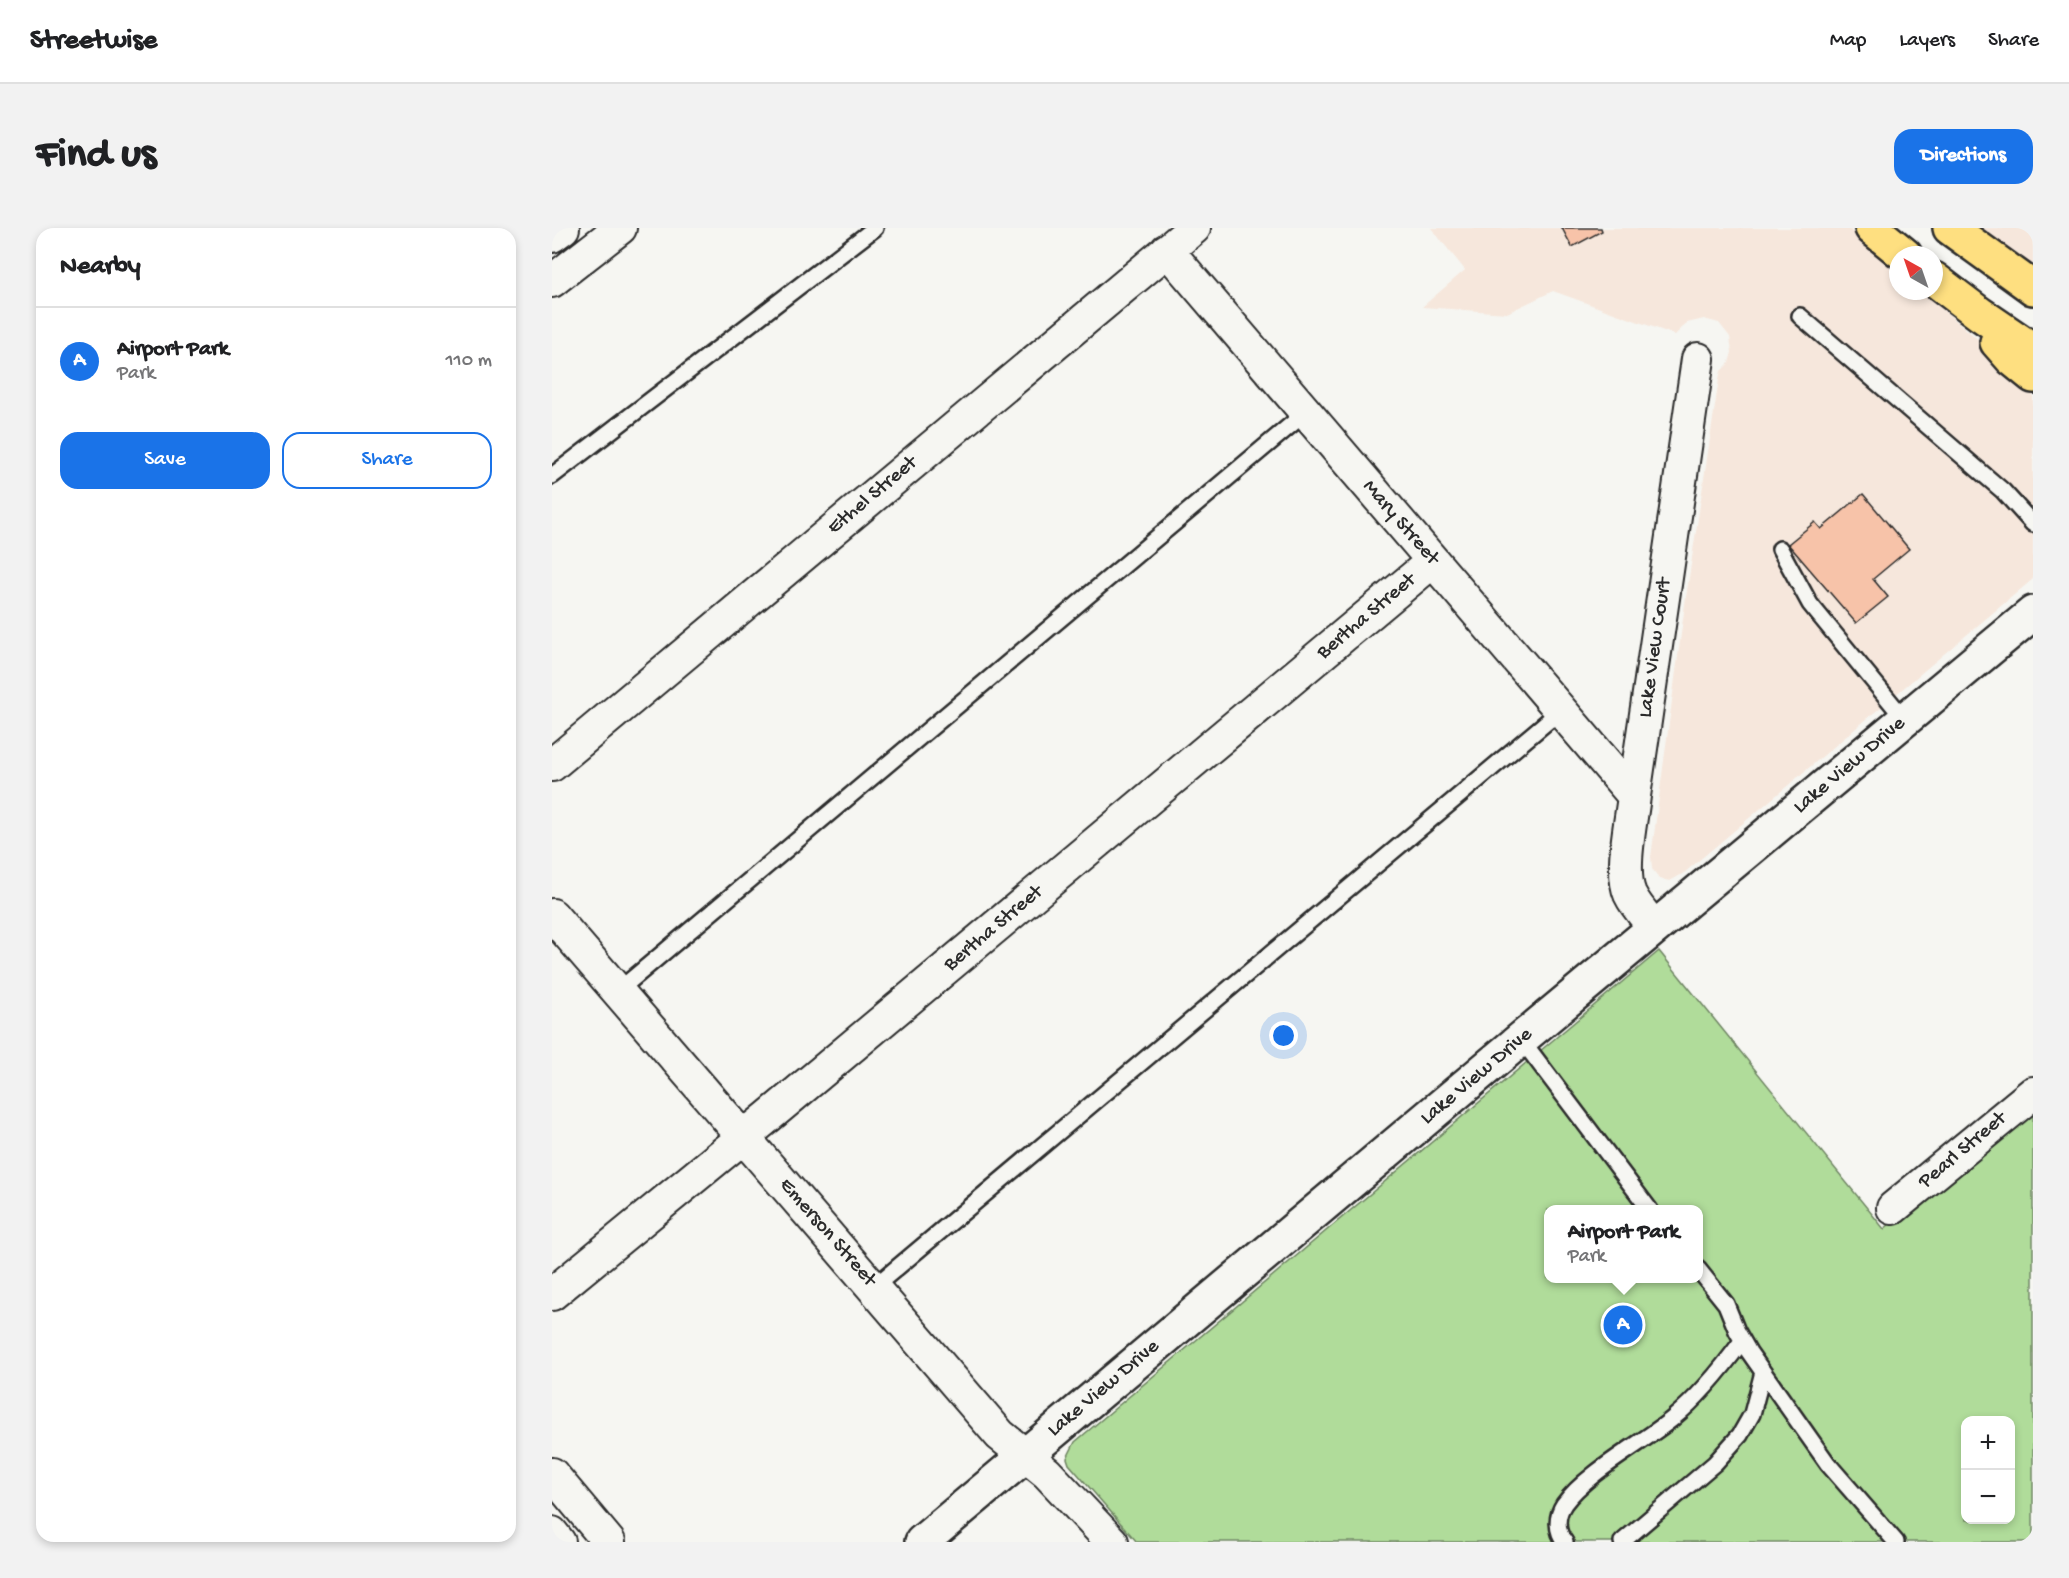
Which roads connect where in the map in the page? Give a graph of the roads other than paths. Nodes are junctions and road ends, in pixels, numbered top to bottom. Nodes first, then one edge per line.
1 (563, 228) edge
2 (620, 228) edge
3 (874, 228) edge
4 (1194, 228) edge
5 (1872, 228) edge
6 (1950, 228) edge
7 (552, 237) edge
8 (1894, 246) edge
9 (1167, 250) junction
10 (552, 281) edge
11 (1945, 287) edge
12 (2033, 288) edge
13 (1800, 316) dead end
14 (2033, 350) edge
15 (1698, 359) dead end
16 (2033, 376) edge
17 (1305, 413) junction
18 (552, 476) edge
19 (2033, 524) edge
20 (1780, 549) dead end
21 (1433, 561) junction
22 (2033, 614) edge
23 (1561, 710) junction
24 (1906, 721) junction
25 (552, 765) edge
26 (1634, 796) junction
27 (552, 915) edge
28 (1656, 928) junction
29 (618, 991) junction
30 (1521, 1039) junction
31 (2033, 1093) edge
32 (744, 1137) junction
33 (1647, 1205) edge
34 (1893, 1208) dead end
35 (1703, 1275) edge
36 (874, 1287) junction
37 (552, 1293) edge
38 (1742, 1341) junction
39 (1763, 1372) junction
40 (1026, 1455) junction
41 (552, 1474) edge
42 (552, 1533) edge
43 (559, 1542) edge
44 (609, 1542) edge
45 (922, 1542) edge
46 (1112, 1542) edge
47 (1565, 1542) edge
48 (1622, 1542) edge
49 (1896, 1542) edge

1 - 7 street
2 - 10 street
3 - 18 lane
4 - 9 street, Ethel Street
5 - 8 main road
6 - 12 main road
9 - 17 street, Mary Street
9 - 25 street, Ethel Street
11 - 14 main road
11 - 16 main road
13 - 19 lane
15 - 26 street, Lake View Court
17 - 21 street, Mary Street
17 - 29 lane
20 - 24 lane
21 - 23 street, Mary Street
21 - 32 street, Bertha Street
22 - 24 street, Lake View Drive
23 - 26 street, Mary Street
23 - 36 lane
24 - 28 street, Lake View Drive
26 - 28 street, Lake View Court
27 - 29 street, Emerson Street
28 - 30 street, Lake View Drive
29 - 32 street, Emerson Street
30 - 33 lane
30 - 40 street, Lake View Drive
31 - 34 street, Pearl Street
32 - 36 street, Emerson Street
32 - 37 street, Bertha Street
35 - 38 lane
36 - 40 street, Emerson Street
38 - 39 lane
38 - 47 lane
39 - 48 lane
39 - 49 lane
40 - 45 street, Lake View Drive
40 - 46 street, Emerson Street
41 - 44 street
42 - 43 street

